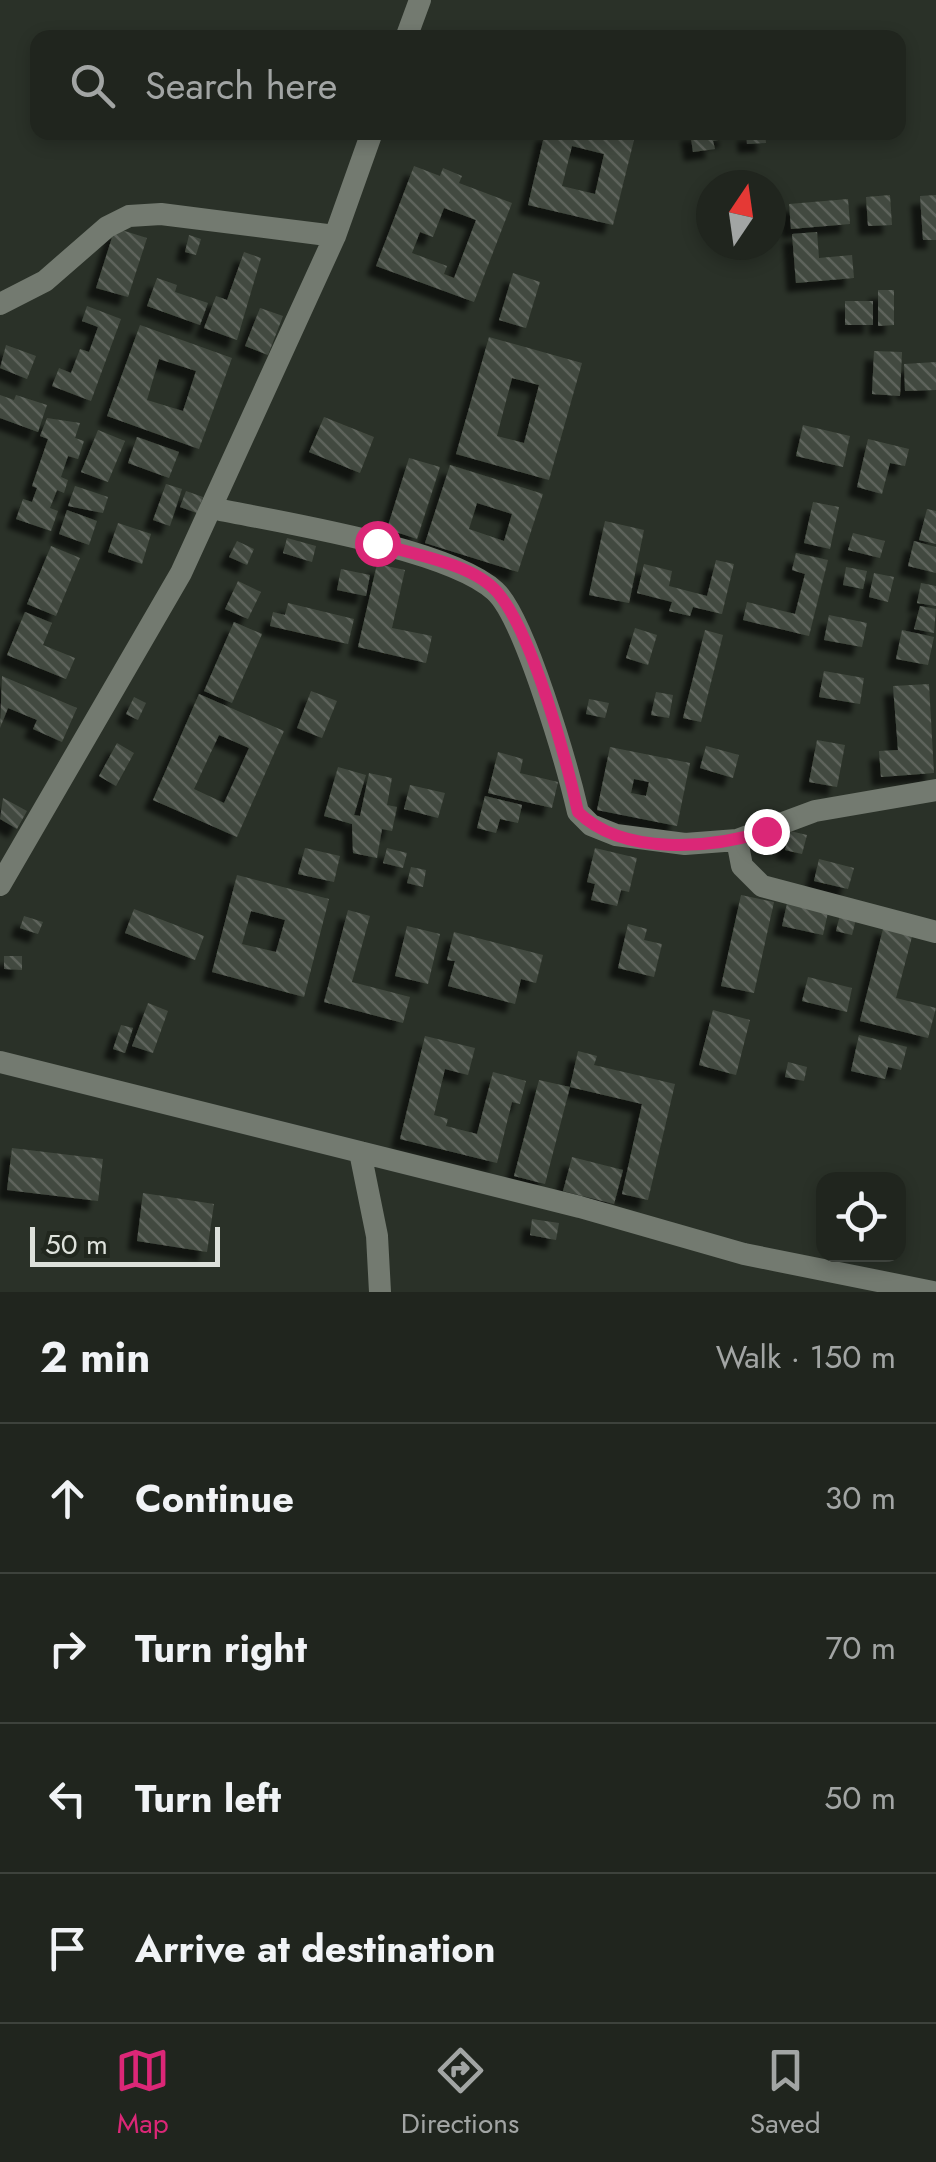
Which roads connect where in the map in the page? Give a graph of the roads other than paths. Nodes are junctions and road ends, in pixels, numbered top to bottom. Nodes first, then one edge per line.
1 (420, 0) edge
2 (409, 30) edge
3 (369, 140) edge
4 (335, 236) junction
5 (0, 304) edge
6 (211, 508) junction
7 (936, 790) edge
8 (737, 840) junction
9 (0, 884) edge
10 (936, 932) edge
11 (0, 1062) edge
12 (360, 1152) junction
13 (380, 1292) edge
14 (933, 1292) edge

1 - 2 street
3 - 4 street
4 - 5 street
4 - 6 street
6 - 8 street
6 - 9 street
7 - 8 street
8 - 10 street
11 - 12 street
12 - 13 street
12 - 14 street

